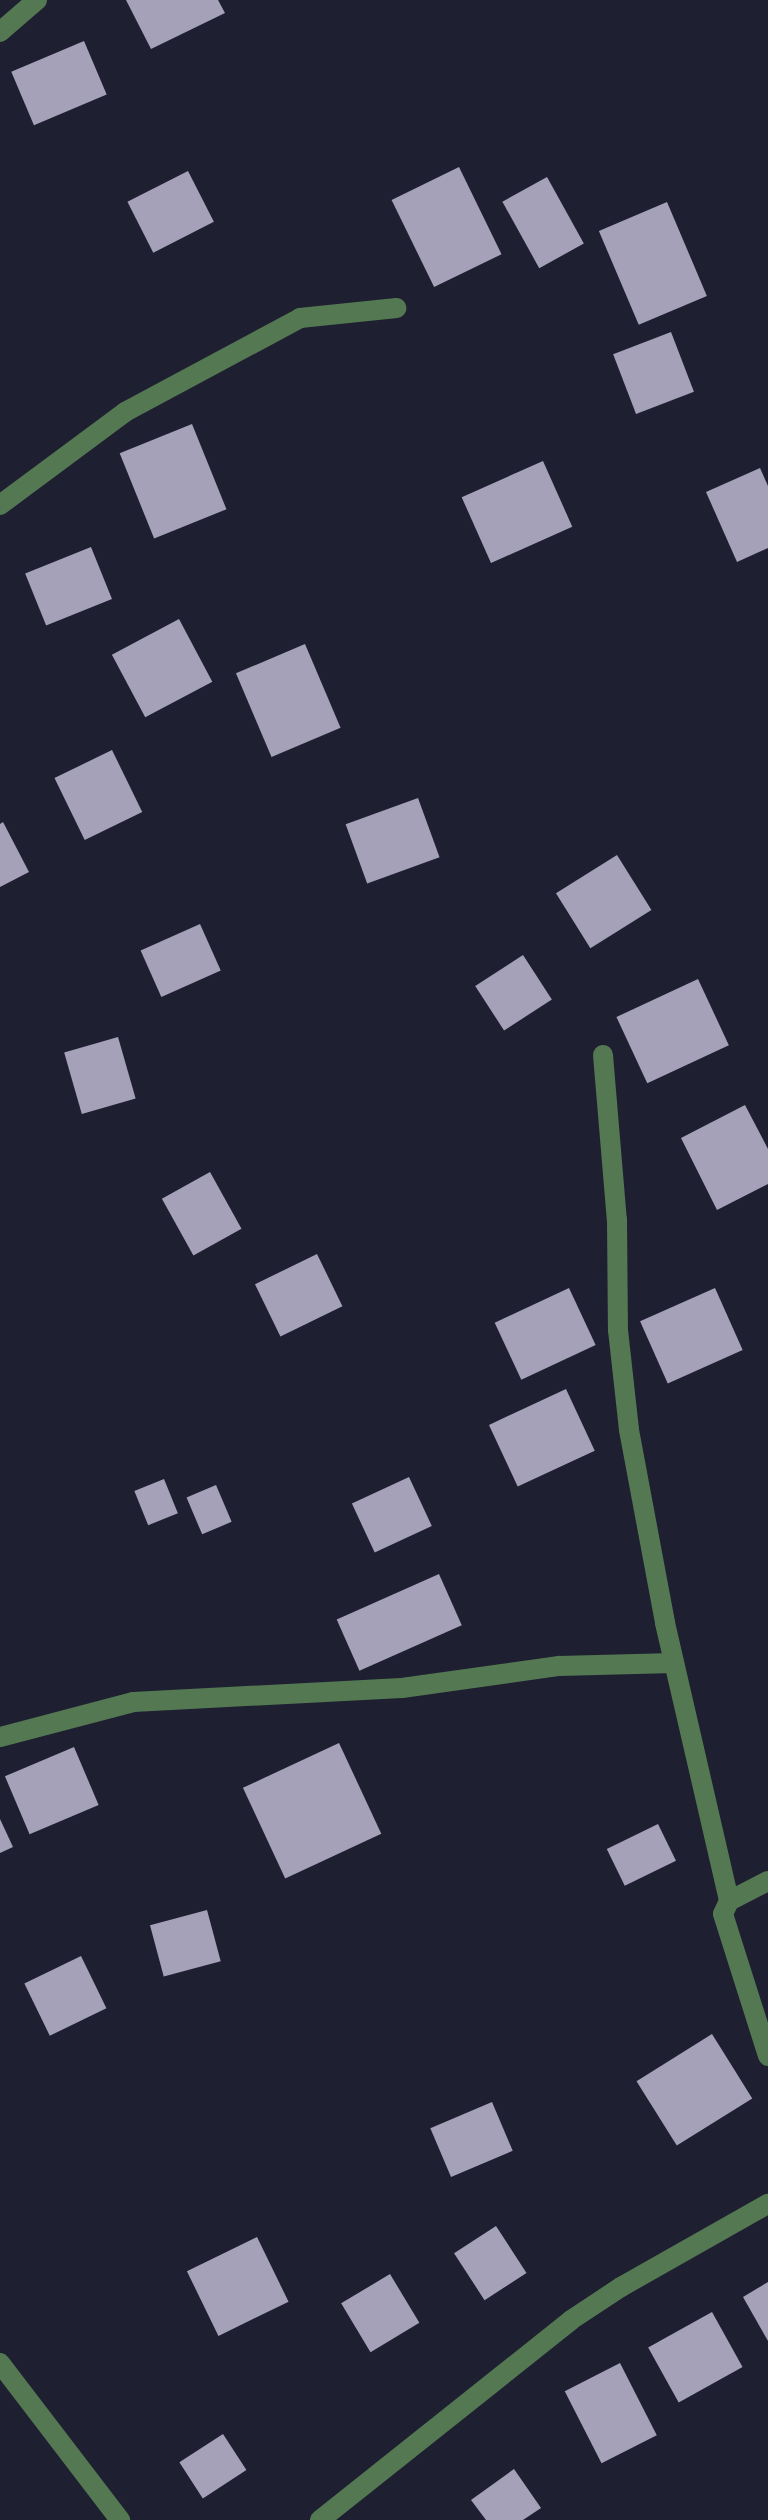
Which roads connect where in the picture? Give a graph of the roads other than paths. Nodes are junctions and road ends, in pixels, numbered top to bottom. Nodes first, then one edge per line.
1 (37, 0) edge
2 (0, 32) edge
3 (396, 308) dead end
4 (0, 505) edge
5 (603, 1055) dead end
6 (674, 1663) junction
7 (0, 1737) edge
8 (768, 1881) edge
9 (729, 1901) junction
10 (768, 2056) edge
11 (768, 2204) edge
12 (0, 2363) edge
13 (120, 2520) edge
14 (320, 2520) edge

1 - 2 street
3 - 4 street
5 - 6 street
6 - 7 street
6 - 9 street
8 - 9 street
9 - 10 street
11 - 14 street
12 - 13 street

